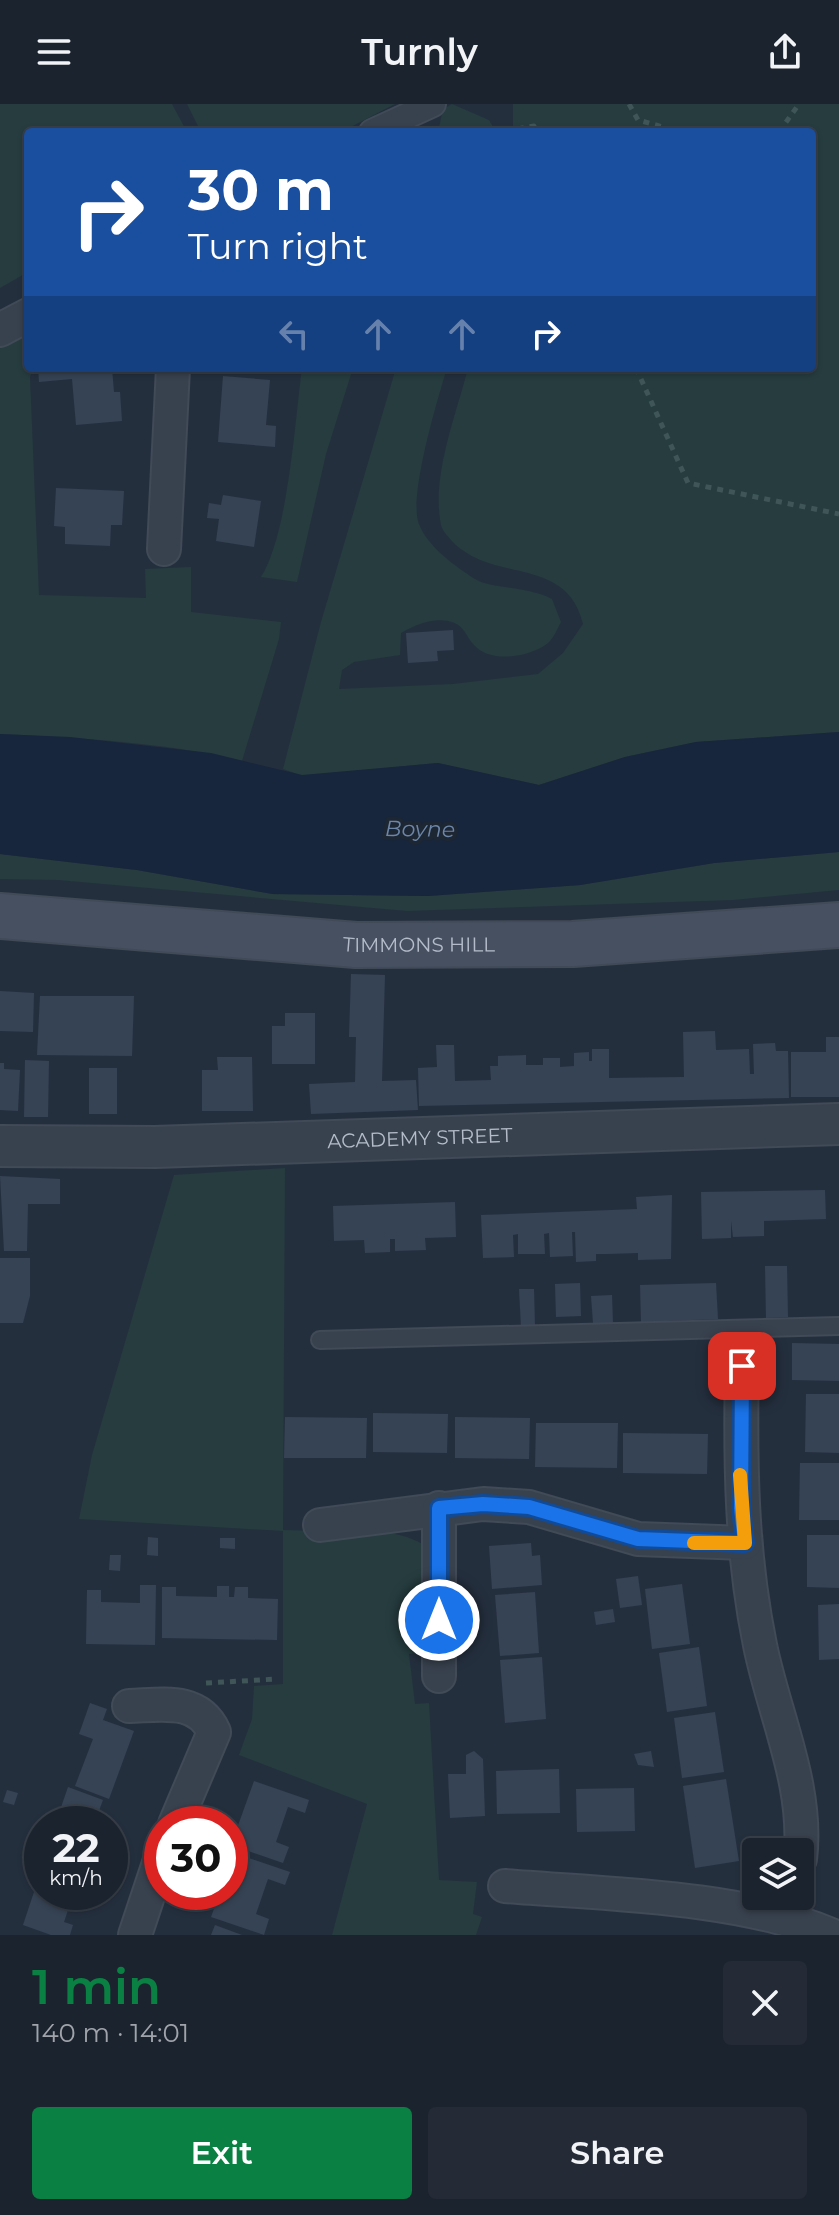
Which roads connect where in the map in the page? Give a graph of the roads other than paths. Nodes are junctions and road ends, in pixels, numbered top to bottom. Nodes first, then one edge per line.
1 (433, 104) edge
2 (381, 128) edge
3 (24, 317) edge
4 (0, 330) edge
5 (173, 372) edge
6 (164, 549) dead end
7 (0, 916) edge
8 (839, 925) edge
9 (837, 1129) edge
10 (0, 1146) edge
11 (839, 1326) edge
12 (320, 1340) dead end
13 (742, 1366) dead end
14 (439, 1508) junction
15 (320, 1525) dead end
16 (745, 1543) junction
17 (439, 1676) dead end
18 (129, 1706) dead end
19 (183, 1806) edge
20 (803, 1838) edge
21 (505, 1886) dead end
22 (742, 1903) edge
23 (144, 1908) edge
24 (792, 1910) edge
25 (135, 1935) edge
26 (831, 1935) edge

1 - 2 street
3 - 4 street
5 - 6 street
7 - 8 main road, TIMMONS HILL
9 - 10 street, ACADEMY STREET
11 - 12 lane
13 - 16 street
14 - 15 street
14 - 16 street
14 - 17 street
16 - 20 street
18 - 19 street
21 - 22 street
23 - 25 street
24 - 26 street

